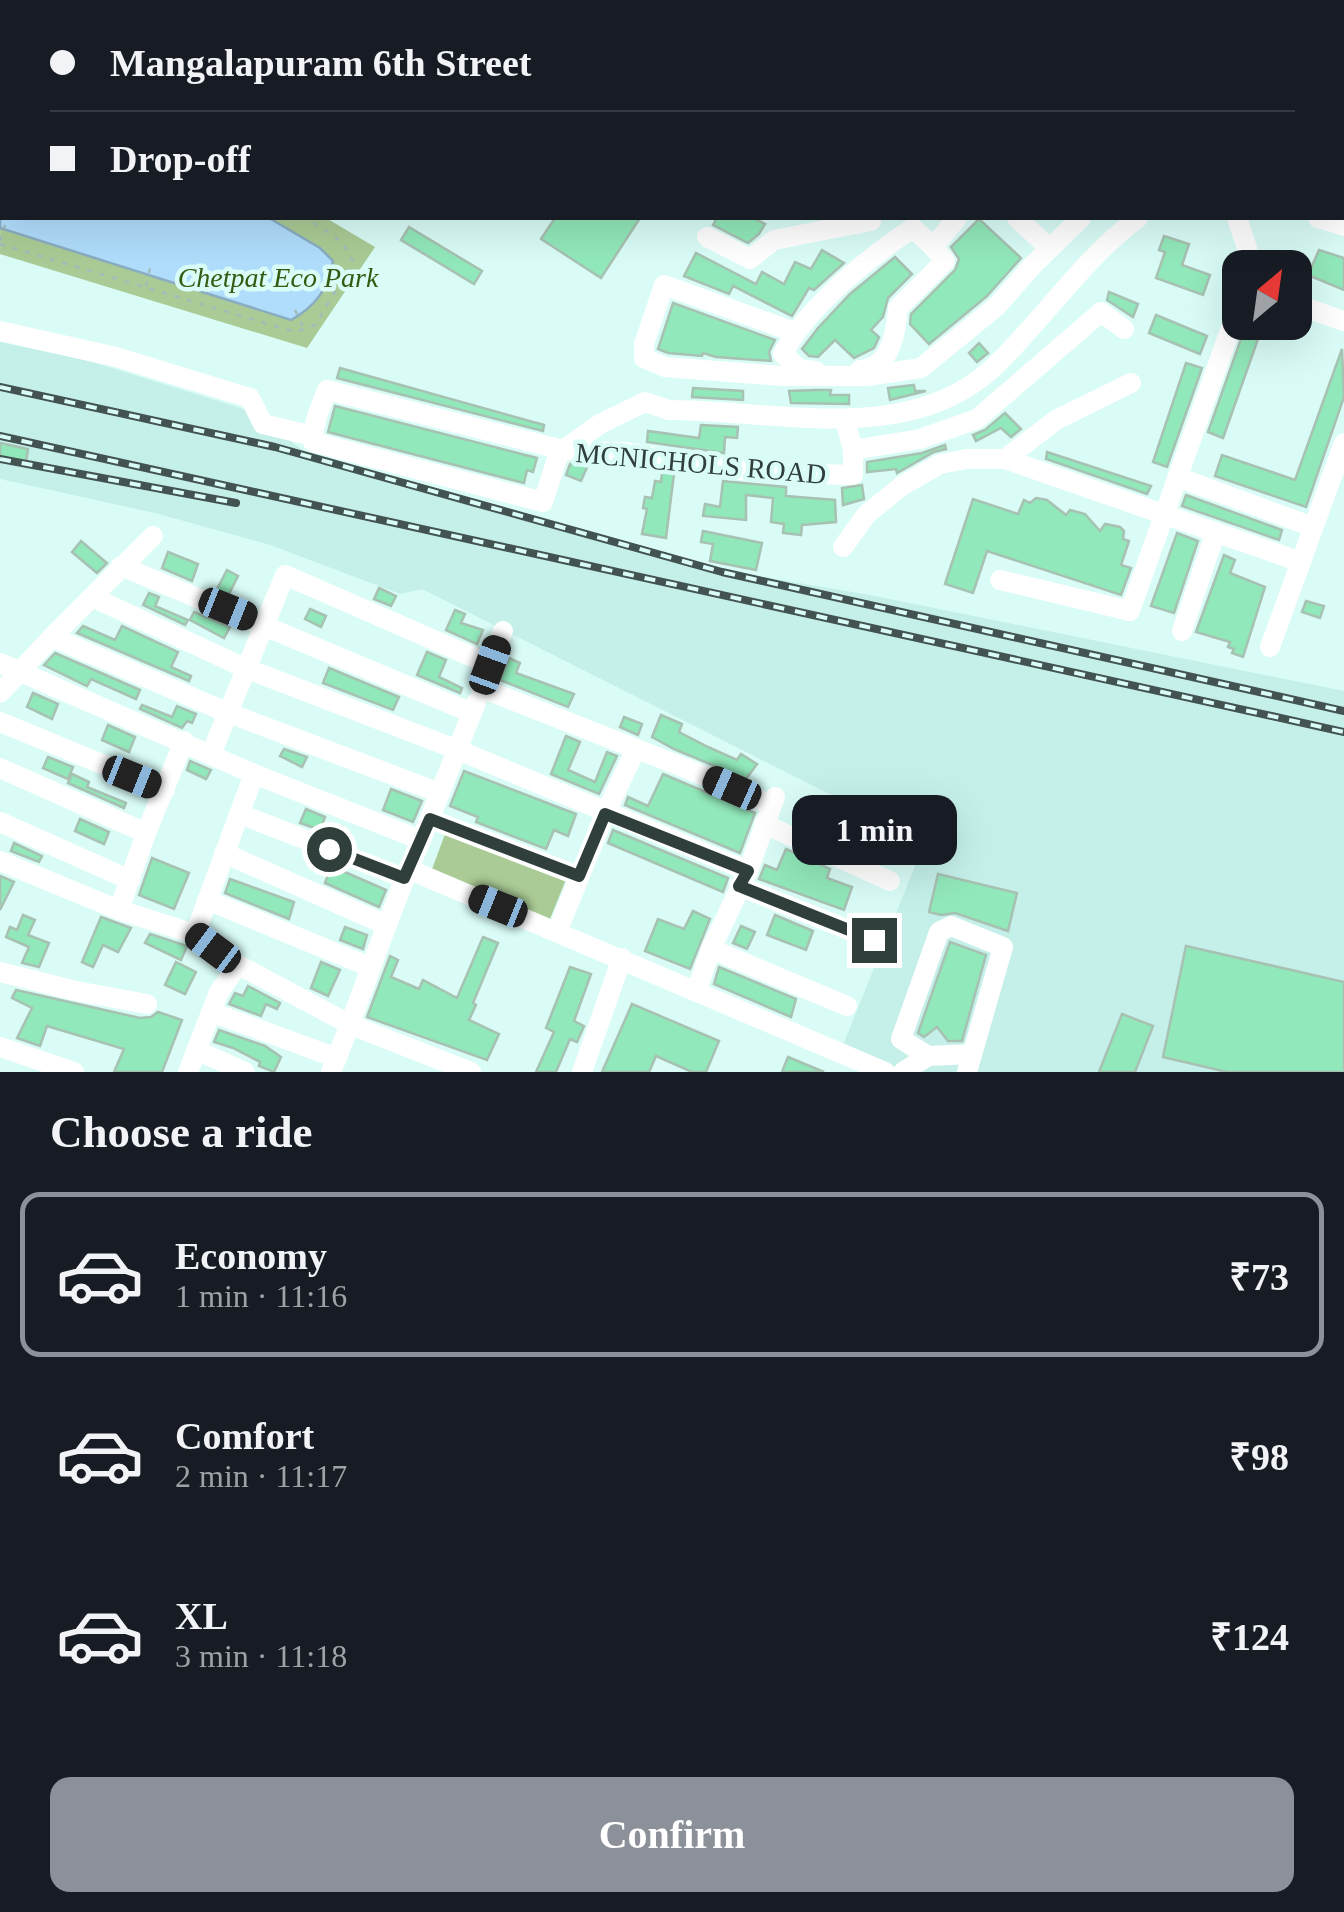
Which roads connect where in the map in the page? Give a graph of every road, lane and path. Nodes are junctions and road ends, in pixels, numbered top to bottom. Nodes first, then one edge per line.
1 (307, 220) edge
2 (867, 220) edge
3 (872, 220) edge
4 (954, 220) edge
5 (1019, 220) edge
6 (1079, 220) edge
7 (1136, 220) edge
8 (1237, 220) edge
9 (6, 225) dead end
10 (708, 237) dead end
11 (0, 243) edge
12 (933, 247) junction
13 (1049, 248) junction
14 (1246, 250) edge
15 (878, 251) junction
16 (150, 268) dead end
17 (145, 287) junction
18 (295, 310) dead end
19 (1312, 310) edge
20 (1344, 322) edge
21 (1124, 329) dead end
22 (0, 330) edge
23 (305, 330) junction
24 (794, 332) junction
25 (1226, 340) edge
26 (1132, 383) dead end
27 (845, 420) junction
28 (313, 430) junction
29 (1344, 444) edge
30 (563, 450) junction
31 (853, 450) junction
32 (1004, 459) junction
33 (1177, 478) junction
34 (1164, 514) junction
35 (1314, 527) junction
36 (1215, 534) junction
37 (153, 536) dead end
38 (842, 547) dead end
39 (1301, 562) junction
40 (122, 566) junction
41 (1000, 580) dead end
42 (92, 597) junction
43 (263, 623) junction
44 (503, 630) dead end
45 (1182, 632) dead end
46 (52, 636) junction
47 (1270, 647) dead end
48 (490, 665) junction
49 (8, 668) edge
50 (245, 668) junction
51 (481, 688) junction
52 (0, 693) edge
53 (226, 712) junction
54 (472, 713) junction
55 (0, 722) edge
56 (184, 741) junction
57 (636, 749) junction
58 (458, 750) junction
59 (211, 754) junction
60 (0, 768) edge
61 (254, 774) junction
62 (164, 790) junction
63 (440, 793) junction
64 (770, 809) junction
65 (240, 814) junction
66 (605, 814) junction
67 (430, 819) junction
68 (0, 822) edge
69 (146, 833) junction
70 (422, 840) junction
71 (224, 853) junction
72 (0, 861) edge
73 (406, 874) junction
74 (579, 876) junction
75 (744, 878) junction
76 (130, 880) junction
77 (890, 881) dead end
78 (207, 900) junction
79 (119, 910) junction
80 (384, 924) junction
81 (557, 932) junction
82 (195, 934) junction
83 (874, 940) dead end
84 (711, 949) junction
85 (622, 958) junction
86 (238, 965) junction
87 (370, 967) junction
88 (0, 972) edge
89 (696, 992) junction
90 (148, 1004) dead end
91 (847, 1006) dead end
92 (210, 1012) junction
93 (350, 1025) junction
94 (0, 1047) edge
95 (196, 1050) junction
96 (834, 1050) junction
97 (928, 1056) junction
98 (969, 1063) edge
99 (334, 1065) edge
100 (74, 1072) edge
101 (188, 1072) edge
102 (246, 1072) edge
103 (471, 1072) edge
104 (582, 1072) edge
105 (826, 1072) edge
106 (885, 1072) edge
107 (903, 1072) edge

1 - 23 path
2 - 10 street
3 - 15 street
4 - 12 street
5 - 13 street
6 - 13 street
7 - 27 street
8 - 14 street
9 - 11 path
11 - 17 path
12 - 15 street
12 - 24 street
13 - 24 street
15 - 24 street
16 - 17 path
17 - 23 path
18 - 23 path
19 - 20 street
21 - 31 street
22 - 28 street
25 - 33 street
26 - 32 street
27 - 30 street
27 - 31 street, MCNICHOLS ROAD
28 - 30 street
28 - 30 street, MCNICHOLS ROAD
29 - 35 street
30 - 31 street, MCNICHOLS ROAD
32 - 34 street
32 - 38 street
33 - 34 street
33 - 35 street
34 - 36 street
34 - 41 street
35 - 39 street
36 - 39 street
36 - 45 street
37 - 40 street
39 - 47 street
40 - 42 street
40 - 43 street
42 - 46 street
42 - 50 street
43 - 48 street
43 - 50 street
43 - 54 street
44 - 48 street
46 - 49 street
46 - 53 street
48 - 51 street
49 - 52 street
49 - 56 street
50 - 53 street
50 - 58 street
51 - 54 street
51 - 57 street
53 - 59 street
53 - 63 street
54 - 58 street
55 - 62 street
56 - 59 street
56 - 62 street
57 - 64 street
57 - 66 street
58 - 63 street
58 - 66 street
59 - 61 street
60 - 69 street
61 - 65 street
61 - 70 street
62 - 69 street
63 - 67 street
64 - 75 street
64 - 77 street
65 - 71 street
65 - 73 street
66 - 74 street
66 - 75 street
67 - 70 street
67 - 74 street
68 - 76 street
69 - 76 street
70 - 73 street
71 - 78 street
71 - 80 street
72 - 79 street
73 - 80 street
73 - 81 street
74 - 81 street
75 - 83 street
75 - 84 street
76 - 79 street
78 - 82 street
78 - 87 street
79 - 82 street
80 - 87 street
81 - 85 street
82 - 86 street
84 - 89 street
84 - 91 street
85 - 89 street
85 - 104 street
86 - 92 street
86 - 93 street
87 - 93 street
88 - 90 street
89 - 96 street
92 - 95 street
92 - 99 street
93 - 99 street
93 - 103 street
94 - 100 street
95 - 101 street
95 - 102 street
96 - 105 street
96 - 106 street
97 - 98 street
97 - 98 street
97 - 107 street

